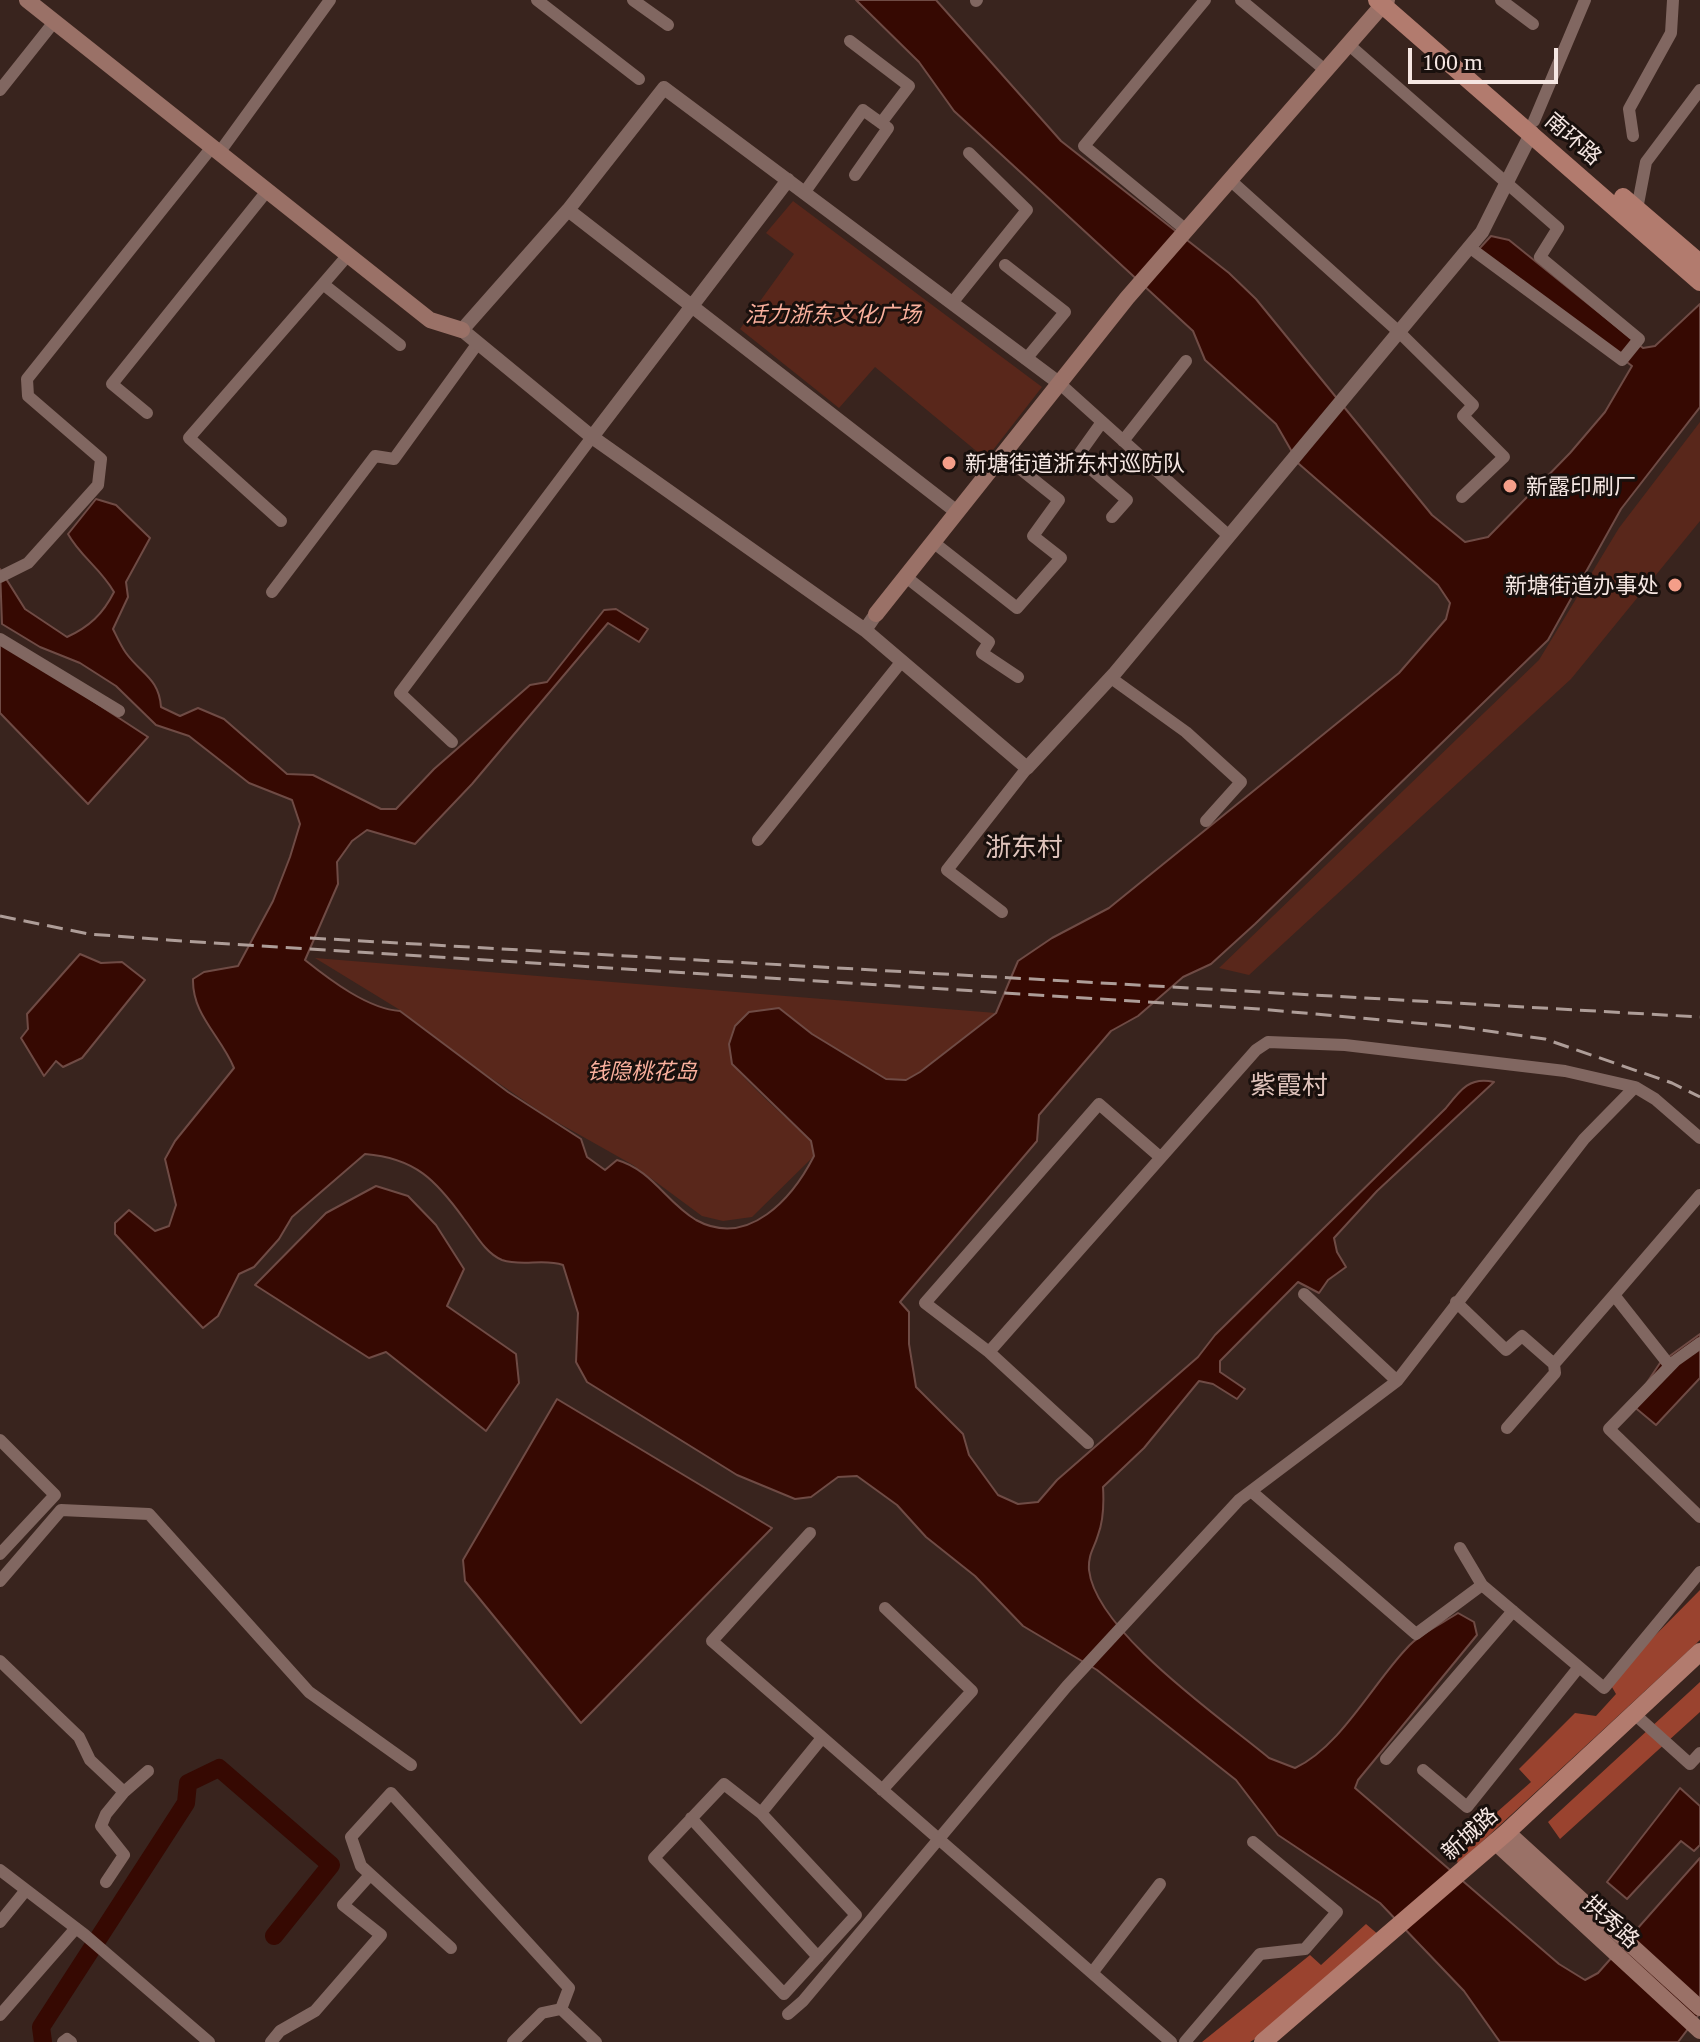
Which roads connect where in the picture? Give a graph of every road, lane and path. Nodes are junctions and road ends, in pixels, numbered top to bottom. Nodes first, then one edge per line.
1 (27, 0) edge
2 (330, 0) edge
3 (537, 0) edge
4 (633, 0) edge
5 (1205, 0) edge
6 (1241, 0) edge
7 (1501, 0) edge
8 (1585, 0) edge
9 (1673, 0) edge
10 (1385, 1) edge
11 (54, 22) junction
12 (1533, 24) dead end
13 (668, 25) dead end
14 (850, 41) dead end
15 (1348, 44) junction
16 (1325, 70) junction
17 (639, 79) dead end
18 (0, 90) edge
19 (1700, 90) edge
20 (881, 123) junction
21 (1533, 127) junction
22 (1633, 136) dead end
23 (215, 150) junction
24 (969, 153) dead end
25 (855, 175) dead end
26 (788, 180) junction
27 (1230, 180) junction
28 (1507, 182) junction
29 (267, 191) junction
30 (804, 193) junction
31 (1637, 209) junction
32 (568, 210) junction
33 (1186, 230) junction
34 (1469, 247) junction
35 (348, 255) junction
36 (1700, 263) edge
37 (1005, 265) dead end
38 (1700, 282) edge
39 (323, 284) junction
40 (952, 303) junction
41 (692, 307) junction
42 (462, 330) junction
43 (1399, 332) junction
44 (478, 343) junction
45 (400, 345) dead end
46 (1026, 359) junction
47 (1186, 361) dead end
48 (1059, 383) junction
49 (147, 413) dead end
50 (1102, 422) junction
51 (592, 437) junction
52 (1123, 441) junction
53 (1003, 455) junction
54 (1462, 497) dead end
55 (957, 512) junction
56 (1112, 517) dead end
57 (281, 521) dead end
58 (1229, 536) junction
59 (933, 542) junction
60 (0, 577) edge
61 (906, 577) junction
62 (272, 592) dead end
63 (876, 614) joint
64 (865, 630) junction
65 (0, 639) edge
66 (902, 661) junction
67 (1018, 677) dead end
68 (1111, 678) junction
69 (119, 711) dead end
70 (452, 742) dead end
71 (1027, 768) junction
72 (1206, 821) dead end
73 (758, 840) dead end
74 (1002, 912) dead end
75 (1635, 1087) junction
76 (1700, 1138) edge
77 (1160, 1157) junction
78 (1700, 1195) edge
79 (1304, 1294) dead end
80 (1614, 1295) junction
81 (1456, 1302) junction
82 (1700, 1343) edge
83 (989, 1352) junction
84 (1554, 1364) junction
85 (1670, 1366) junction
86 (1397, 1381) junction
87 (1507, 1428) dead end
88 (0, 1440) edge
89 (1088, 1443) dead end
90 (1251, 1491) junction
91 (1700, 1517) edge
92 (810, 1533) dead end
93 (1460, 1548) dead end
94 (0, 1554) edge
95 (1700, 1572) edge
96 (0, 1581) edge
97 (1482, 1585) junction
98 (885, 1608) dead end
99 (1513, 1611) junction
100 (1700, 1652) edge
101 (0, 1661) edge
102 (1700, 1663) edge
103 (1579, 1667) junction
104 (1640, 1719) junction
105 (822, 1738) junction
106 (1700, 1753) edge
107 (1386, 1759) dead end
108 (411, 1765) dead end
109 (1423, 1770) dead end
110 (148, 1771) dead end
111 (882, 1790) junction
112 (124, 1792) junction
113 (761, 1813) junction
114 (691, 1818) junction
115 (938, 1839) junction
116 (1505, 1840) junction
117 (1253, 1842) dead end
118 (0, 1870) edge
119 (370, 1875) junction
120 (106, 1882) dead end
121 (1160, 1884) dead end
122 (26, 1890) junction
123 (0, 1922) edge
124 (1401, 1931) junction
125 (81, 1932) junction
126 (451, 1948) dead end
127 (818, 1957) junction
128 (1092, 1973) junction
129 (1700, 2008) edge
130 (561, 2009) junction
131 (788, 2014) dead end
132 (0, 2015) edge
133 (1700, 2031) edge
134 (63, 2042) edge
135 (71, 2042) edge
136 (209, 2042) edge
137 (271, 2042) edge
138 (513, 2042) edge
139 (596, 2042) edge
140 (1171, 2042) edge
141 (1185, 2042) edge
142 (1263, 2042) edge
143 (1278, 2042) edge

1 - 11 main road
2 - 23 street
3 - 17 street
4 - 13 street
5 - 33 street
6 - 16 street
7 - 12 street
8 - 21 street
9 - 22 street
10 - 15 main road
10 - 21 main road, 南环路
11 - 18 street
11 - 23 main road
14 - 20 street
15 - 16 main road
15 - 28 street
16 - 27 main road
19 - 31 street
20 - 25 street
20 - 30 street
21 - 28 street
21 - 31 main road, 南环路
21 - 38 main road, 南环路
23 - 29 main road
23 - 60 street
24 - 40 street
26 - 30 street
26 - 32 street
26 - 41 street
27 - 33 main road
27 - 43 street
28 - 34 street
28 - 34 street
29 - 35 main road
29 - 49 street
30 - 40 street
31 - 36 main road, 南环路
32 - 41 street
32 - 42 street
33 - 48 main road
34 - 43 street
35 - 39 street
35 - 42 main road
37 - 46 street
39 - 45 street
39 - 57 street
40 - 46 street
41 - 51 street
41 - 55 street
42 - 44 street
43 - 54 street
43 - 58 street
44 - 51 street
44 - 62 street
46 - 48 street
47 - 52 street
48 - 50 street
48 - 53 main road
50 - 52 street
50 - 56 street
51 - 64 street
51 - 70 street
52 - 58 street
53 - 55 main road
53 - 59 street
55 - 59 main road
58 - 68 street
59 - 61 main road
61 - 63 main road
61 - 67 street
63 - 64 street
64 - 66 street
65 - 69 street
66 - 71 street
66 - 73 street
68 - 71 street
68 - 72 street
71 - 74 street
75 - 76 street
75 - 77 street
75 - 81 street
77 - 83 street
77 - 83 street
78 - 80 street
79 - 86 street
80 - 84 street
80 - 85 street
81 - 84 street
81 - 86 street
82 - 85 street
83 - 89 street
84 - 87 street
85 - 91 street
86 - 90 street
88 - 94 street
90 - 97 street
90 - 115 street
92 - 105 street
93 - 97 street
95 - 103 street
96 - 108 street
97 - 99 street
98 - 111 street
99 - 103 street
99 - 107 street
100 - 116 main road, 新城路
101 - 112 street
102 - 104 main road, 新城路
103 - 109 street
104 - 106 street
104 - 116 main road, 新城路
105 - 111 street
105 - 113 street
110 - 112 street
111 - 115 street
112 - 120 street
113 - 114 street
113 - 127 street
114 - 127 street
114 - 127 street
115 - 128 street
115 - 131 street
116 - 124 main road, 新城路
116 - 129 main road, 拱秀路
116 - 133 main road, 拱秀路
117 - 141 street
118 - 122 street
119 - 126 street
119 - 130 street
119 - 137 street
121 - 128 street
122 - 123 street
122 - 125 street
124 - 142 main road, 新城路
124 - 143 main road, 新城路
125 - 132 street
125 - 136 street
128 - 140 street
130 - 138 street
130 - 139 street
134 - 135 street

